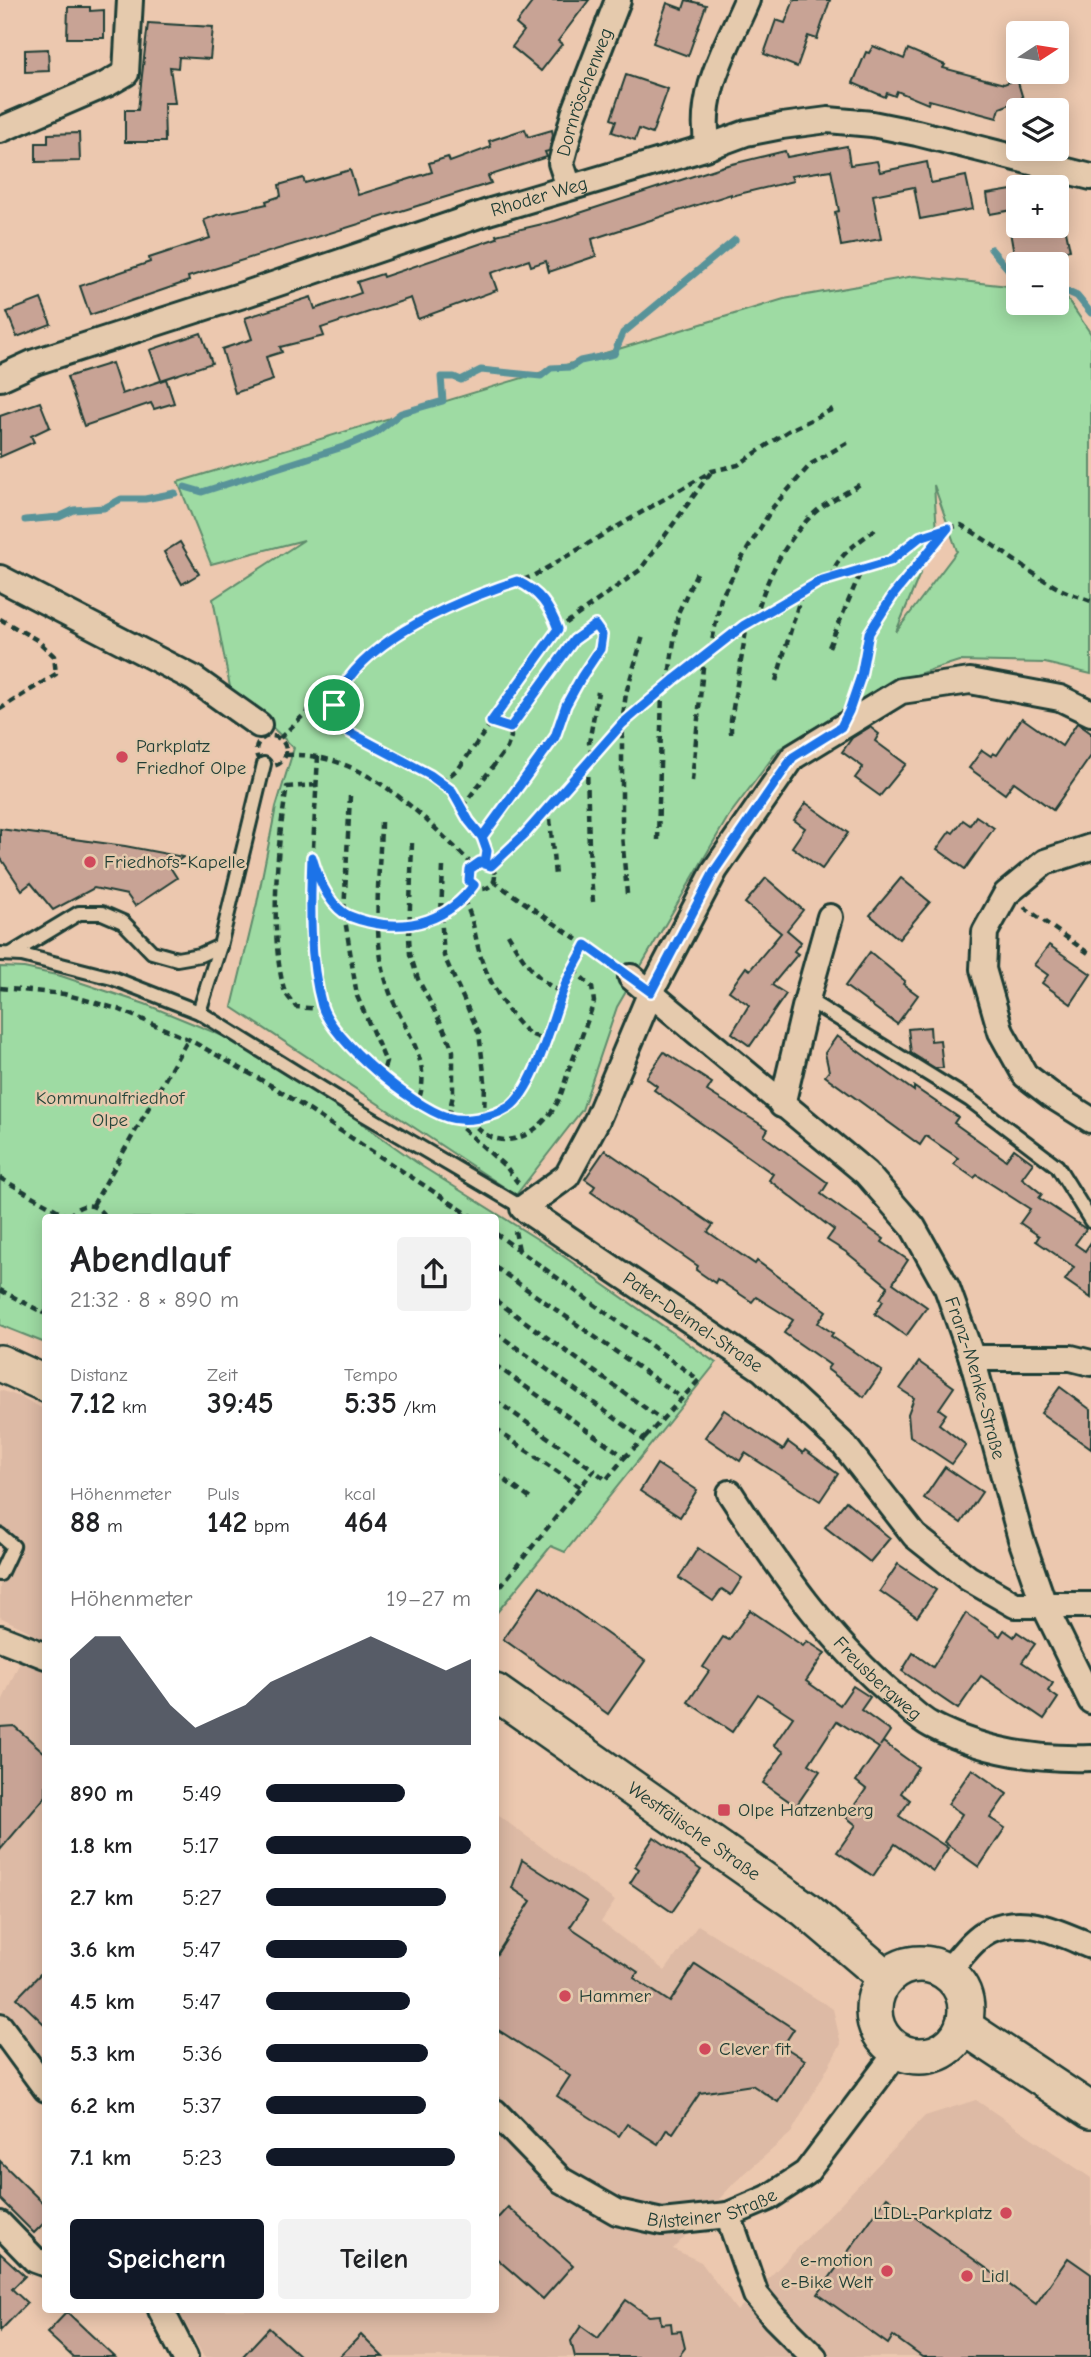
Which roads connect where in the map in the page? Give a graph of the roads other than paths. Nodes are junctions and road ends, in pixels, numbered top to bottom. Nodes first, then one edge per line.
1 (130, 0) edge
2 (618, 0) edge
3 (747, 0) edge
4 (0, 130) edge
5 (708, 147) junction
6 (1091, 177) edge
7 (569, 187) junction
8 (0, 378) edge
9 (0, 578) edge
10 (1091, 713) edge
11 (258, 725) dead end
12 (264, 764) dead end
13 (1091, 847) edge
14 (830, 917) dead end
15 (220, 946) junction
16 (5, 954) edge
17 (631, 977) road end
18 (651, 992) junction
19 (807, 999) junction
20 (199, 1012) junction
21 (782, 1105) junction
22 (1091, 1120) edge
23 (528, 1204) junction
24 (1091, 1221) edge
25 (972, 1358) junction
26 (1091, 1363) edge
27 (7, 1369) edge
28 (42, 1382) edge
29 (730, 1493) dead end
30 (0, 1535) edge
31 (0, 1574) edge
32 (1044, 1605) junction
33 (1091, 1605) edge
34 (0, 1638) edge
35 (42, 1654) edge
36 (499, 1695) edge
37 (1091, 1701) edge
38 (1091, 1758) edge
39 (1091, 1947) edge
40 (946, 1973) junction
41 (886, 1978) junction
42 (0, 2026) edge
43 (963, 2026) junction
44 (898, 2051) junction
45 (42, 2083) edge
46 (1091, 2111) edge
47 (499, 2116) edge
48 (728, 2215) junction
49 (0, 2224) edge
50 (42, 2263) edge
51 (163, 2313) edge
52 (185, 2357) edge
53 (814, 2357) edge

1 - 4 street
2 - 7 street, Dornröschenweg
3 - 5 street
5 - 6 street, Rhoder Weg
5 - 7 street, Rhoder Weg
7 - 8 street, Rhoder Weg
9 - 11 street
10 - 18 street
12 - 15 lane
13 - 22 street
14 - 19 street
15 - 16 lane
15 - 20 lane
16 - 20 lane
17 - 18 street, Franz-Menke-Straße
18 - 21 street, Franz-Menke-Straße
18 - 23 street
19 - 21 street
19 - 24 lane
20 - 23 lane
21 - 25 street, Franz-Menke-Straße
23 - 32 street, Pater-Deimel-Straße
25 - 26 street
25 - 32 street, Franz-Menke-Straße
27 - 28 street
29 - 38 street, Freusbergweg
30 - 31 lane
32 - 33 street, Pater-Deimel-Straße
32 - 37 street, Franz-Menke-Straße
34 - 35 street
36 - 41 street, Westfälische Straße
39 - 40 street
40 - 41 street
40 - 43 street
41 - 44 street
42 - 45 street
43 - 44 street
43 - 46 street
44 - 48 street, Bilsteiner Straße
47 - 48 street, Bilsteiner Straße
48 - 53 street
49 - 50 street
51 - 52 street

